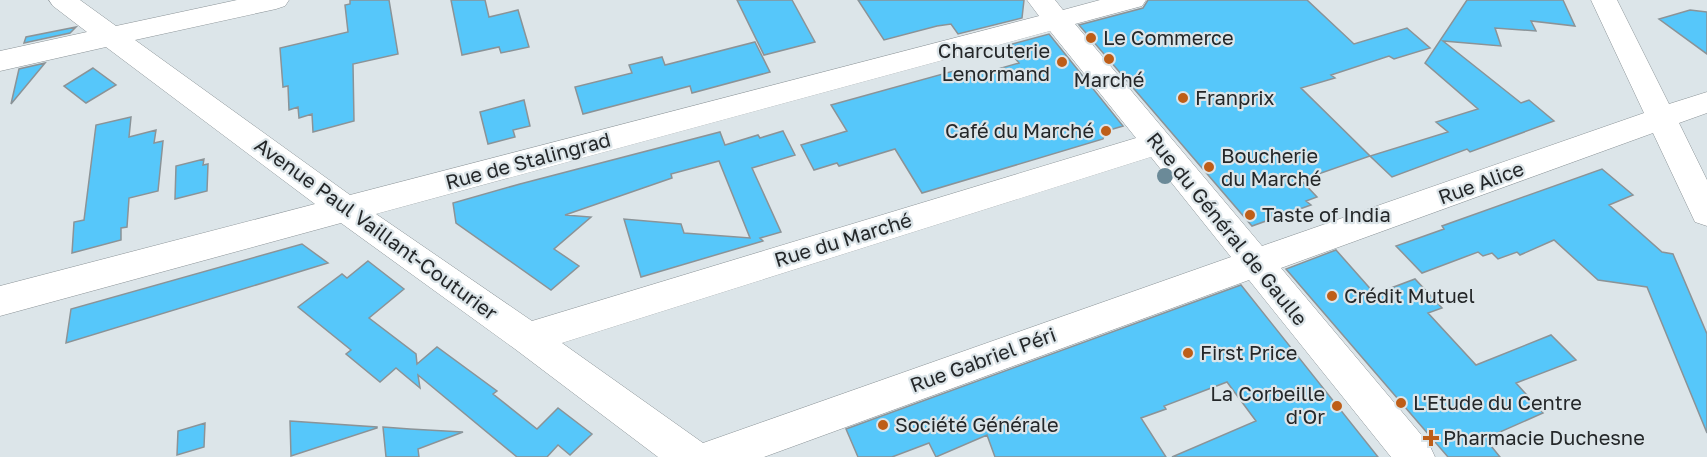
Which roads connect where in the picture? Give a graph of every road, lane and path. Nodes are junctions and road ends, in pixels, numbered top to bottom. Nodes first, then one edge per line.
1 (62, 0) edge
2 (276, 0) edge
3 (1133, 0) edge
4 (1604, 0) edge
5 (1048, 10) edge
6 (111, 35) junction
7 (0, 61) edge
8 (1707, 102) edge
9 (1661, 118) junction
10 (1158, 143) junction
11 (345, 209) junction
12 (1707, 213) edge
13 (1254, 263) junction
14 (0, 301) edge
15 (528, 338) junction
16 (691, 457) edge
17 (713, 457) edge
18 (1415, 457) edge

1 - 6 street, Avenue Paul Vaillant-Couturier
2 - 6 street
3 - 5 street, Rue de Stalingrad
4 - 9 street
5 - 10 street, Rue du Général de Gaulle
5 - 11 street, Rue de Stalingrad
6 - 7 street
6 - 11 street, Avenue Paul Vaillant-Couturier
8 - 9 street, Rue Alice
9 - 12 street
9 - 13 street, Rue Alice
10 - 13 street, Rue du Général de Gaulle
10 - 15 street, Rue du Marché
11 - 14 street, Rue de Stalingrad
11 - 15 street, Avenue Paul Vaillant-Couturier
13 - 17 street, Rue Gabriel Péri
13 - 18 street, Rue du Général de Gaulle
15 - 16 street, Avenue Paul Vaillant-Couturier

